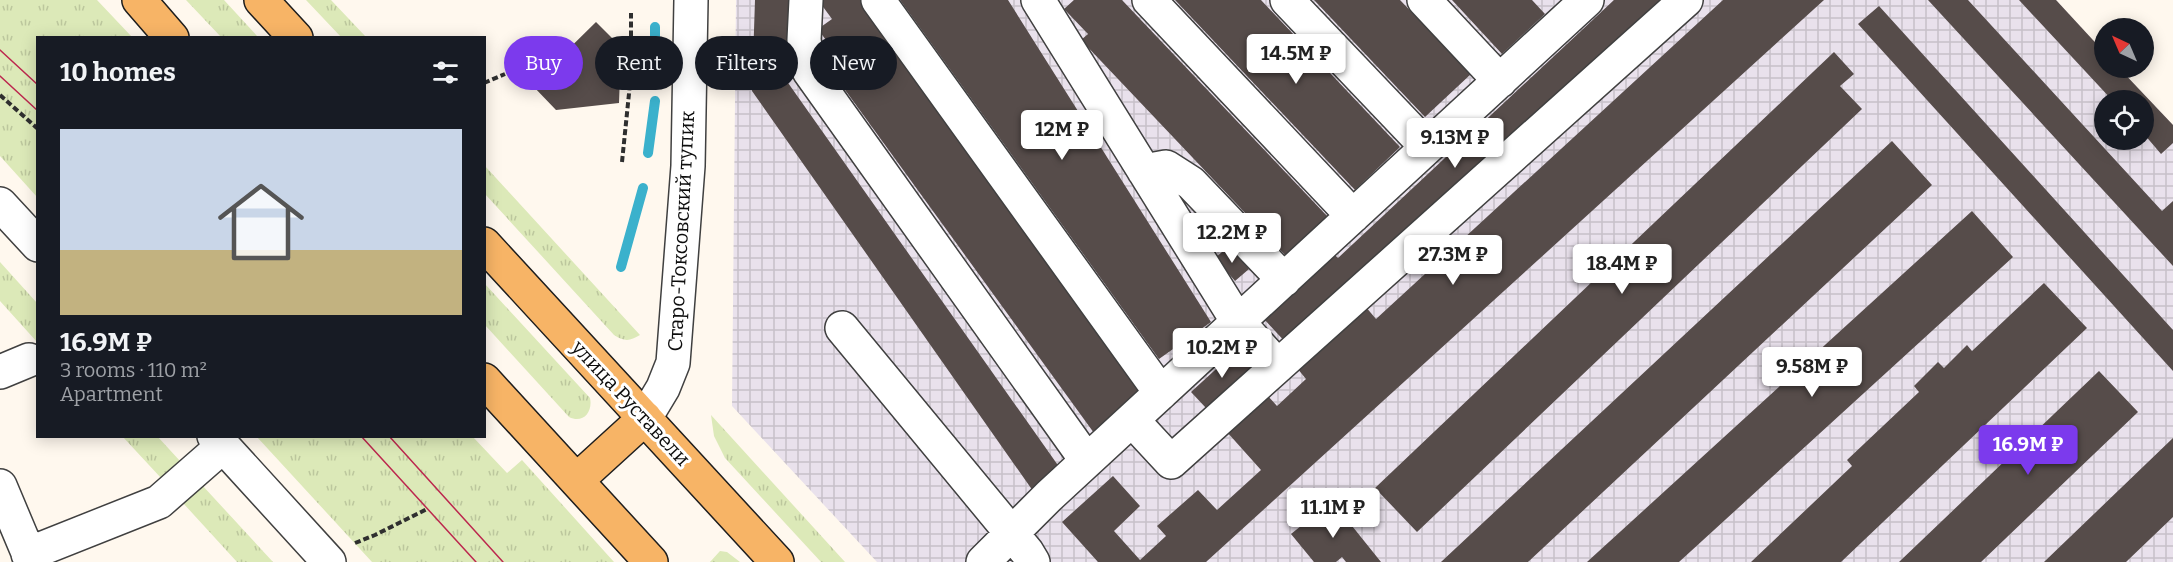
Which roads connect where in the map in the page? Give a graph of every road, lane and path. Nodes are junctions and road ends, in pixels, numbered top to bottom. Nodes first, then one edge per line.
1 (139, 0) edge
2 (261, 0) edge
3 (691, 0) edge
4 (806, 0) edge
5 (878, 0) edge
6 (1038, 0) edge
7 (1149, 0) edge
8 (1287, 0) edge
9 (1424, 0) edge
10 (1686, 0) edge
11 (1571, 5) edge
12 (631, 13) dead end
13 (170, 36) edge
14 (294, 36) edge
15 (504, 74) edge
16 (1500, 81) junction
17 (486, 82) edge
18 (0, 95) edge
19 (36, 127) edge
20 (1427, 147) junction
21 (622, 162) dead end
22 (1144, 171) junction
23 (4, 216) edge
24 (1353, 216) junction
25 (36, 243) edge
26 (486, 246) edge
27 (1284, 280) junction
28 (1238, 322) junction
29 (842, 328) dead end
30 (1278, 366) junction
31 (486, 382) edge
32 (1161, 393) junction
33 (645, 418) junction
34 (1132, 420) junction
35 (218, 441) edge
36 (1088, 461) junction
37 (577, 480) junction
38 (0, 486) edge
39 (428, 509) dead end
40 (1011, 534) junction
41 (30, 558) edge
42 (321, 560) edge
43 (651, 562) edge
44 (777, 562) edge
45 (983, 562) edge
46 (1033, 562) edge

1 - 13 main road
2 - 14 main road
3 - 33 street, Старо-Токсовский тупик
4 - 36 street
5 - 32 street
6 - 22 street
7 - 24 street
8 - 20 street
9 - 16 street
10 - 30 street
11 - 16 street
12 - 21 path
15 - 17 path
16 - 20 street
18 - 19 path
20 - 24 street
22 - 27 street
22 - 28 street
23 - 25 street
24 - 27 street
26 - 33 main road, улица Руставели
27 - 28 street
28 - 30 street
28 - 32 street
29 - 40 street
30 - 34 street
31 - 37 main road
32 - 34 street
33 - 37 main road
33 - 44 main road, улица Руставели
34 - 36 street
35 - 41 street
35 - 42 street
36 - 40 street
37 - 43 main road
38 - 41 street
39 - 42 path
40 - 45 street
40 - 46 street

